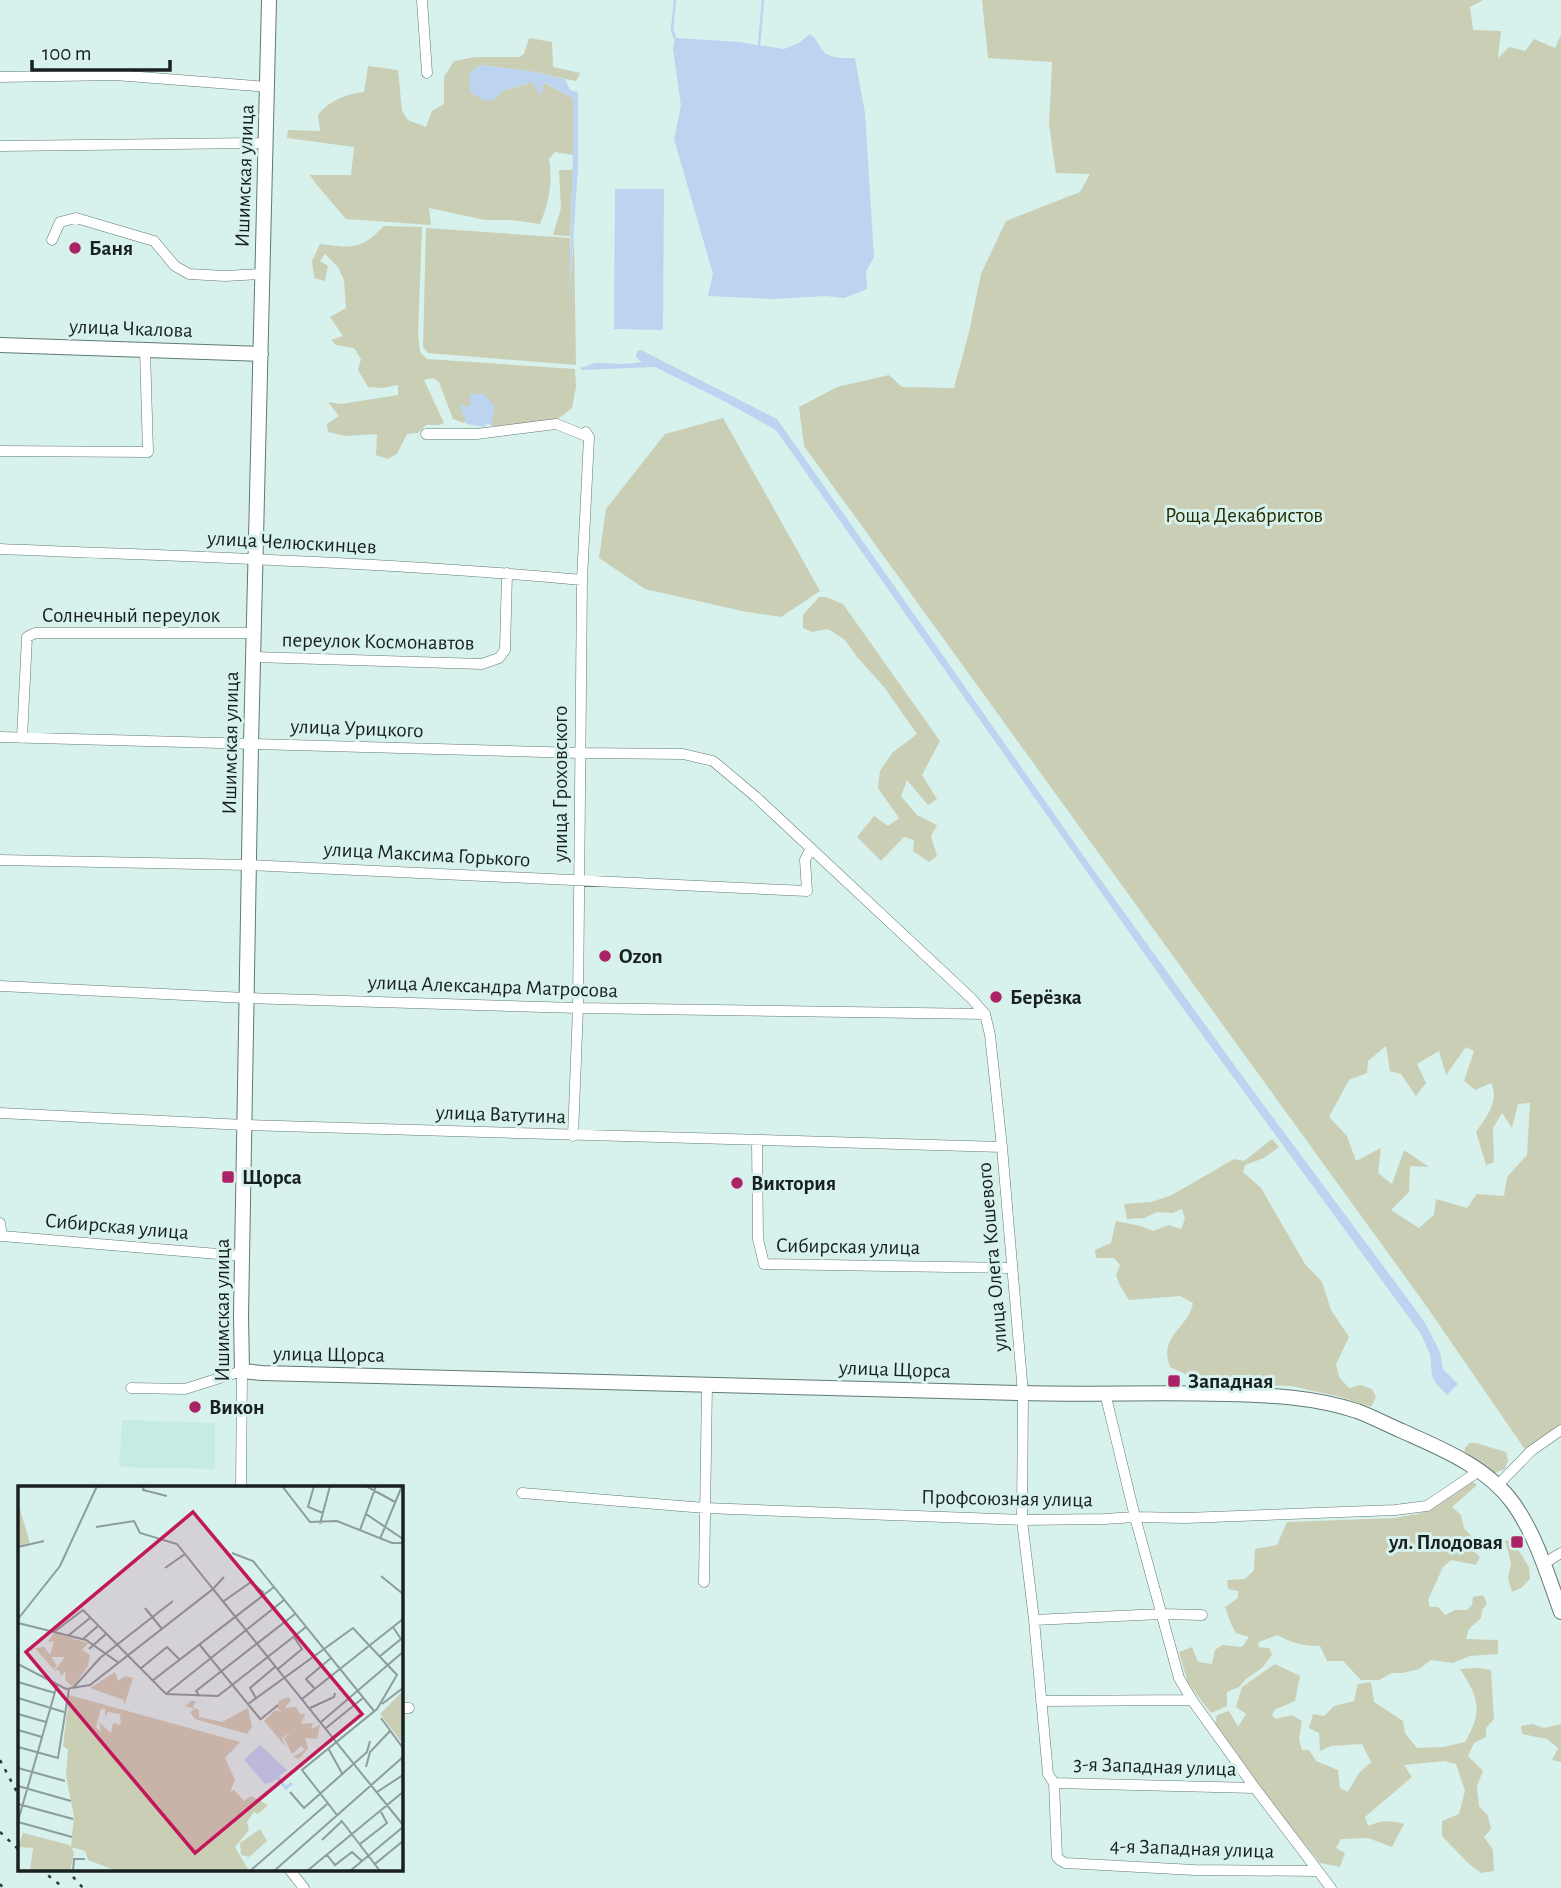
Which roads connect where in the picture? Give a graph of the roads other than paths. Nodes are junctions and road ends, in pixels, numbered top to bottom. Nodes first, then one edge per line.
1 (269, 0) edge
2 (422, 0) edge
3 (428, 74) dead end
4 (0, 77) edge
5 (268, 87) junction
6 (267, 143) junction
7 (0, 146) edge
8 (52, 240) dead end
9 (261, 274) junction
10 (0, 345) edge
11 (145, 350) junction
12 (261, 354) junction
13 (426, 434) dead end
14 (0, 452) edge
15 (0, 549) edge
16 (256, 560) junction
17 (507, 573) junction
18 (582, 580) junction
19 (253, 633) junction
20 (253, 657) junction
21 (0, 737) edge
22 (22, 738) junction
23 (251, 744) junction
24 (579, 753) junction
25 (811, 848) junction
26 (0, 860) edge
27 (248, 865) junction
28 (579, 880) junction
29 (0, 986) edge
30 (246, 998) junction
31 (578, 1008) junction
32 (985, 1014) junction
33 (0, 1113) edge
34 (244, 1125) junction
35 (573, 1136) junction
36 (757, 1141) junction
37 (1002, 1147) junction
38 (0, 1223) edge
39 (242, 1256) junction
40 (1012, 1268) junction
41 (242, 1371) junction
42 (707, 1385) junction
43 (131, 1388) dead end
44 (1023, 1393) junction
45 (1105, 1393) junction
46 (1561, 1430) edge
47 (1479, 1471) junction
48 (1498, 1485) junction
49 (241, 1486) edge
50 (522, 1493) dead end
51 (705, 1508) junction
52 (1135, 1517) junction
53 (1022, 1520) junction
54 (1561, 1553) edge
55 (1543, 1564) junction
56 (704, 1582) dead end
57 (1561, 1612) edge
58 (1161, 1614) junction
59 (1202, 1615) dead end
60 (1034, 1620) junction
61 (1192, 1700) junction
62 (1041, 1701) junction
63 (1054, 1783) junction
64 (1255, 1788) junction
65 (1065, 1863) joint
66 (290, 1870) edge
67 (1318, 1871) junction
68 (304, 1888) edge
69 (1331, 1888) edge

1 - 5 main road, Ишимская улица
2 - 3 street
4 - 5 street
5 - 6 main road, Ишимская улица
6 - 7 street
6 - 9 main road, Ишимская улица
8 - 9 street
9 - 12 main road, Ишимская улица
10 - 11 main road, улица Чкалова
11 - 12 main road, улица Чкалова
11 - 14 street
12 - 16 main road, Ишимская улица
13 - 18 street, улица Гроховского
15 - 16 street, улица Челюскинцев
16 - 17 street, улица Челюскинцев
16 - 19 main road, Ишимская улица
17 - 18 street, улица Челюскинцев
17 - 20 street, переулок Космонавтов
18 - 24 street, улица Гроховского
19 - 20 main road, Ишимская улица
19 - 22 street, Солнечный переулок
20 - 23 main road, Ишимская улица
21 - 22 street, улица Урицкого
22 - 23 street, улица Урицкого
23 - 24 street, улица Урицкого
23 - 27 main road, Ишимская улица
24 - 25 street, улица Урицкого
24 - 28 street, улица Гроховского
25 - 28 street, улица Максима Горького
25 - 32 street
26 - 27 street, улица Максима Горького
27 - 28 street, улица Максима Горького
27 - 30 main road, Ишимская улица
28 - 31 street, улица Гроховского
29 - 30 street, улица Александра Матросова
30 - 31 street, улица Александра Матросова
30 - 34 main road, Ишимская улица
31 - 32 street, улица Александра Матросова
31 - 35 street, улица Гроховского
32 - 37 street, улица Олега Кошевого
33 - 34 street, улица Ватутина
34 - 35 street, улица Ватутина
34 - 39 main road, Ишимская улица
35 - 36 street, улица Ватутина
36 - 37 street, улица Ватутина
36 - 40 street, Сибирская улица
37 - 40 street, улица Олега Кошевого
38 - 39 street, Сибирская улица
39 - 41 main road, Ишимская улица
40 - 44 street, улица Олега Кошевого
41 - 42 main road, улица Щорса
41 - 43 street, улица Щорса
41 - 49 street, Ишимская улица
42 - 44 main road, улица Щорса
42 - 51 street
44 - 45 main road, улица Щорса
44 - 53 street, улица Олега Кошевого
45 - 47 main road, улица Щорса
45 - 52 street
46 - 48 street
47 - 48 main road, улица Щорса
47 - 52 street, Профсоюзная улица
48 - 55 main road, улица Щорса
50 - 51 street, Профсоюзная улица
51 - 53 street, Профсоюзная улица
51 - 56 street
52 - 53 street, Профсоюзная улица
52 - 58 street
53 - 60 street, улица Олега Кошевого
54 - 55 street
55 - 57 main road, улица Щорса
58 - 59 street
58 - 60 street
58 - 61 street
60 - 62 street, улица Олега Кошевого
61 - 62 street
61 - 64 street
62 - 63 street, улица Олега Кошевого
63 - 64 street, 3-я Западная улица
63 - 65 street, улица Олега Кошевого
64 - 67 street
65 - 67 street, 4-я Западная улица
66 - 68 street
67 - 69 street

